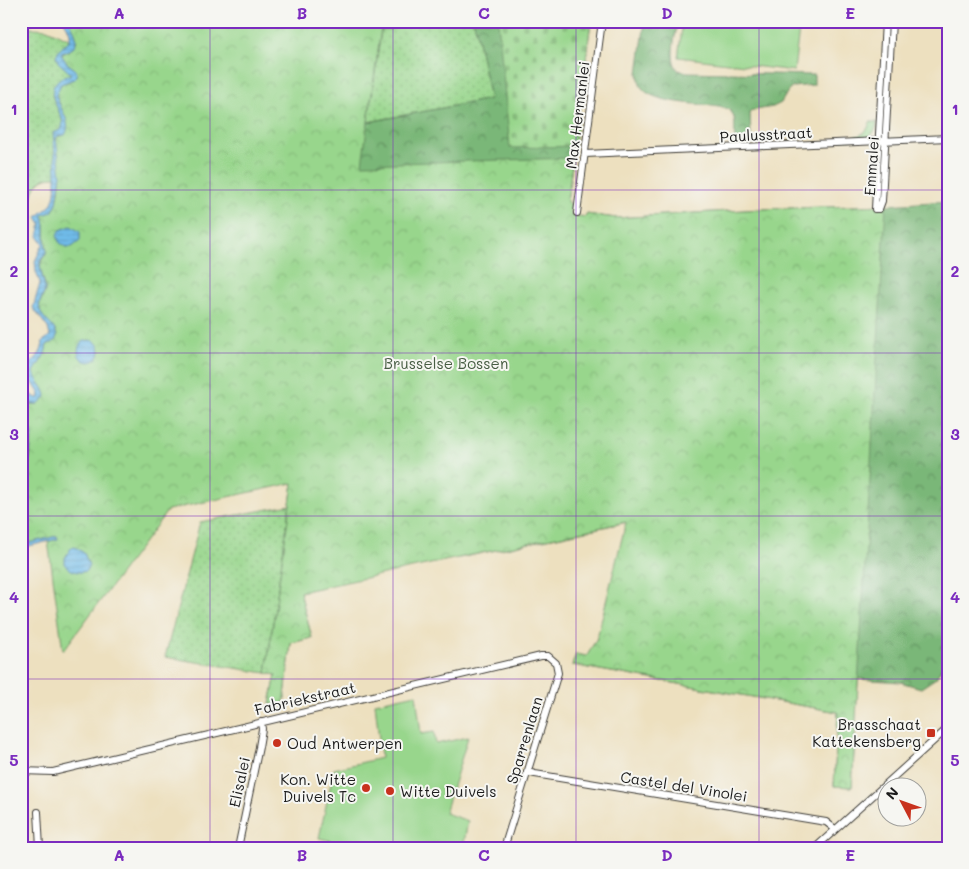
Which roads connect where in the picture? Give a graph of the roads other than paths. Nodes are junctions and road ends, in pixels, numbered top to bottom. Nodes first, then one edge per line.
1 (602, 21) edge
2 (885, 21) edge
3 (892, 21) edge
4 (948, 138) edge
5 (878, 141) junction
6 (886, 141) junction
7 (585, 154) junction
8 (577, 213) dead end
9 (558, 668) joint
10 (260, 722) junction
11 (948, 728) edge
12 (21, 772) edge
13 (528, 772) junction
14 (38, 812) dead end
15 (835, 829) junction
16 (40, 848) edge
17 (238, 848) edge
18 (504, 848) edge
19 (815, 848) edge

1 - 7 street, Max Hermanlei
2 - 5 street, Emmalei
3 - 6 street, Emmalei
4 - 6 street, Paulusstraat
5 - 6 street, Paulusstraat
5 - 6 street, Emmalei
5 - 7 street, Paulusstraat
7 - 8 street, Max Hermanlei
9 - 10 street, Fabriekstraat
9 - 13 street, Sparrenlaan
10 - 12 street, Fabriekstraat
10 - 17 street, Elisalei
11 - 15 street
13 - 15 street, Castel del Vinolei
13 - 18 street, Sparrenlaan
14 - 16 street
15 - 19 street

